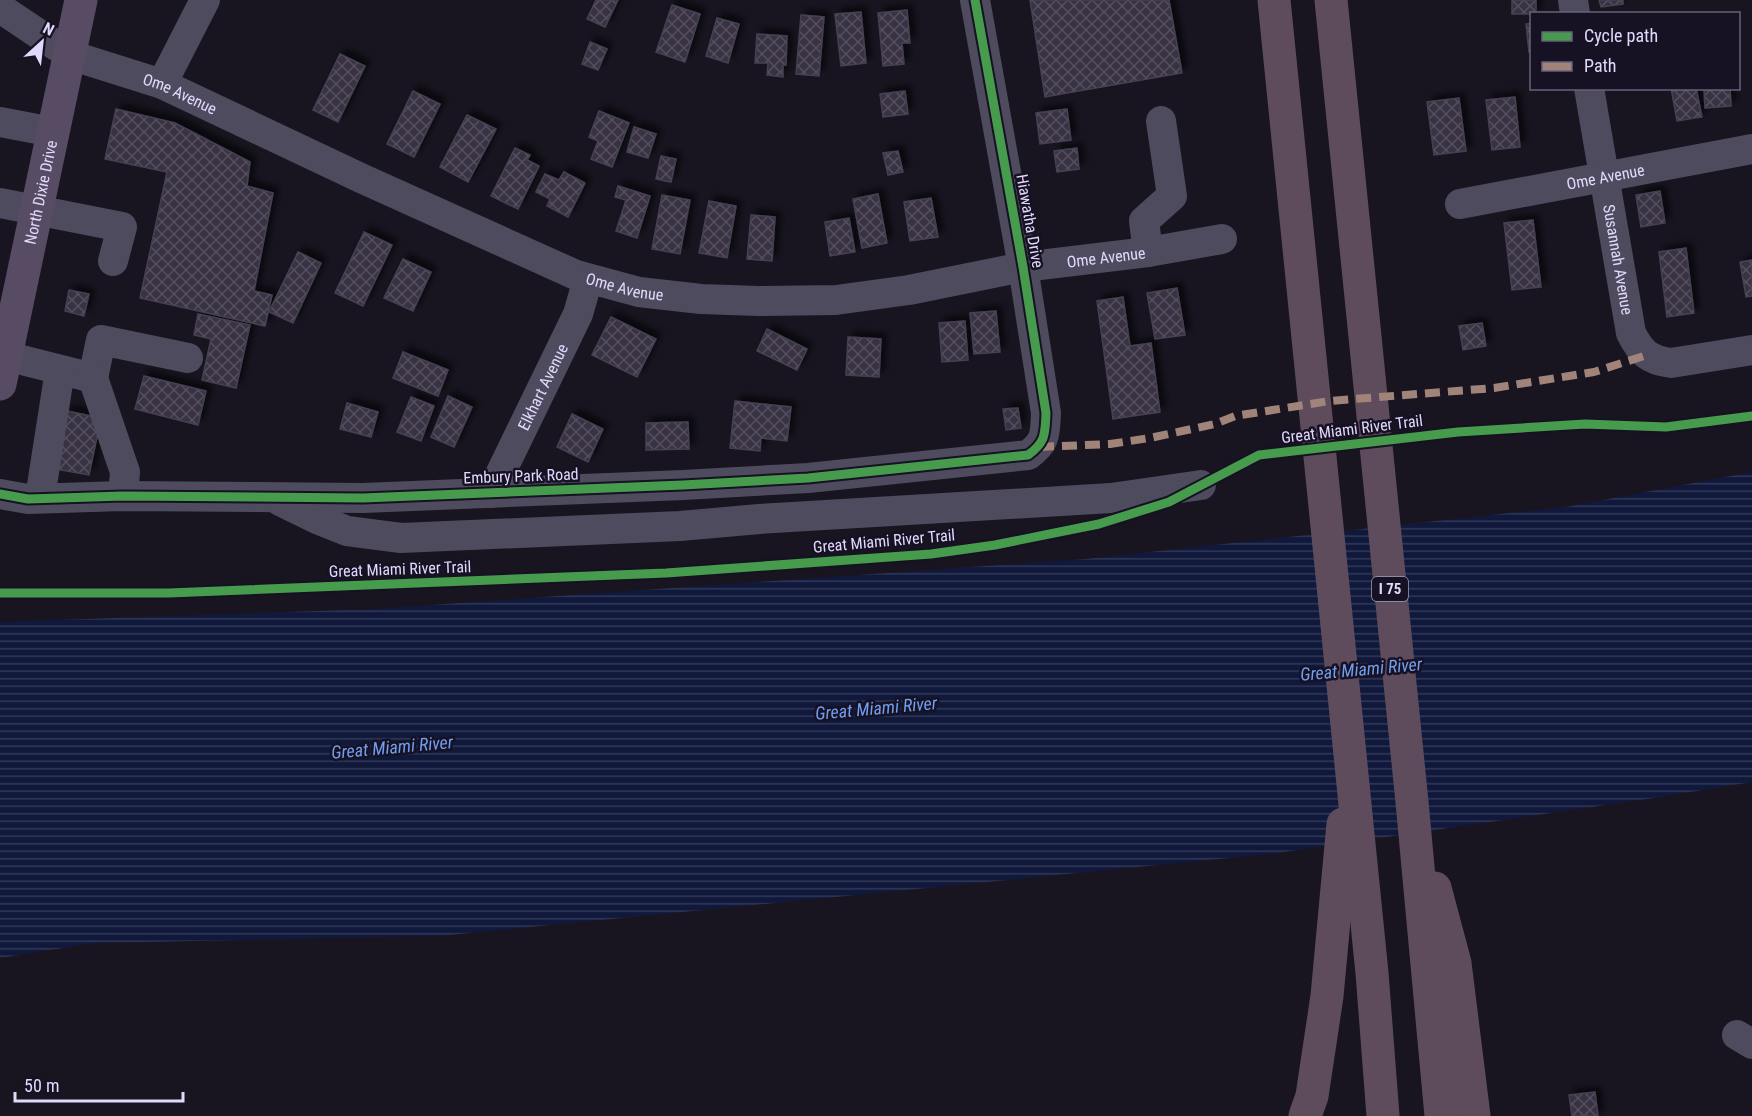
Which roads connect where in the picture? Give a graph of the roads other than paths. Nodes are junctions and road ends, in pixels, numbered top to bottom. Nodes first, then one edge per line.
1 (81, 0) edge
2 (205, 0) edge
3 (975, 0) edge
4 (1274, 0) edge
5 (1331, 0) edge
6 (0, 8) edge
7 (70, 55) junction
8 (162, 84) junction
9 (1588, 90) edge
10 (1161, 121) dead end
11 (0, 122) edge
12 (53, 132) junction
13 (1752, 149) edge
14 (1604, 176) junction
15 (0, 203) edge
16 (1460, 204) dead end
17 (37, 210) junction
18 (1222, 239) dead end
19 (1148, 252) junction
20 (113, 261) dead end
21 (1023, 267) junction
22 (588, 279) junction
23 (1752, 350) edge
24 (188, 358) dead end
25 (60, 369) junction
26 (3, 370) edge
27 (93, 378) junction
28 (1039, 447) joint
29 (1201, 485) dead end
30 (491, 493) junction
31 (0, 494) edge
32 (123, 496) junction
33 (272, 497) junction
34 (40, 498) junction
35 (1350, 753) junction
36 (1441, 967) junction
37 (1305, 1116) edge
38 (1383, 1116) edge
39 (1441, 1116) edge
40 (1474, 1116) edge

1 - 7 main road, North Dixie Drive
2 - 8 street
3 - 21 street, Hiawatha Drive
4 - 35 highway
5 - 36 highway, I 75
6 - 7 street, Ome Avenue
7 - 8 street, Ome Avenue
7 - 12 main road, North Dixie Drive
8 - 22 street, Ome Avenue
9 - 14 street, Susannah Avenue
10 - 19 street
11 - 12 street
12 - 17 main road, North Dixie Drive
13 - 14 street, Ome Avenue
14 - 16 street, Ome Avenue
14 - 23 street, Susannah Avenue
15 - 17 street
17 - 20 street
17 - 26 main road, North Dixie Drive
18 - 19 street, Ome Avenue
19 - 21 street, Ome Avenue
21 - 22 street, Ome Avenue
21 - 28 street, Hiawatha Drive
22 - 30 street, Elkhart Avenue
24 - 27 street
25 - 26 street
25 - 27 street
25 - 34 street
27 - 32 street
28 - 30 street, Embury Park Road
29 - 33 street
30 - 33 street, Embury Park Road
31 - 34 street, Embury Park Road
32 - 33 street, Embury Park Road
32 - 34 street, Embury Park Road
35 - 37 highway
35 - 38 highway
36 - 39 highway
36 - 40 highway

